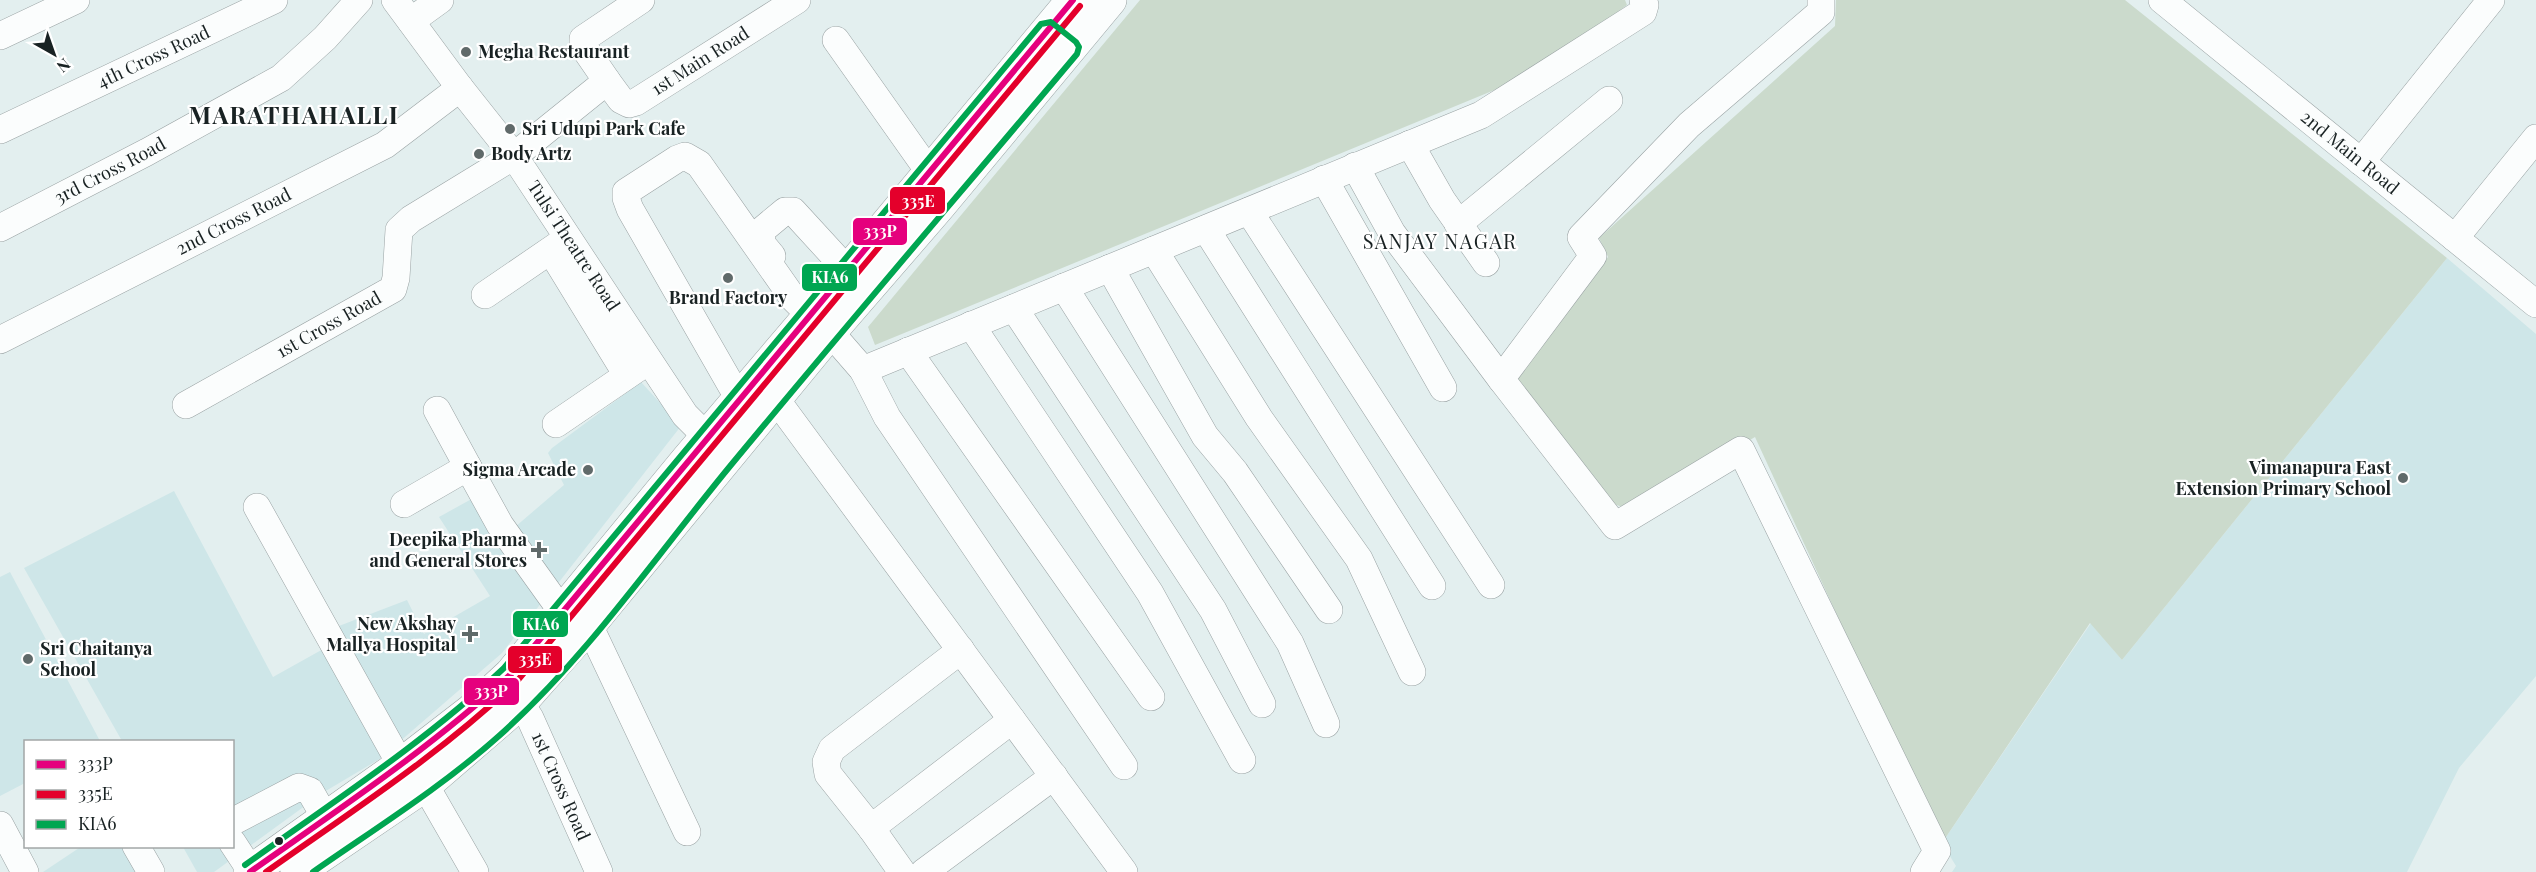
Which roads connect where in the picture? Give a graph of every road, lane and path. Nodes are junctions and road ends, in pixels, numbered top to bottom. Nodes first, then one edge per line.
1 (76, 0) edge
2 (274, 0) edge
3 (358, 0) edge
4 (440, 0) edge
5 (641, 0) edge
6 (796, 0) edge
7 (1072, 0) edge
8 (1110, 0) edge
9 (1821, 0) edge
10 (2491, 0) edge
11 (2169, 2) edge
12 (1647, 3) edge
13 (403, 10) edge
14 (0, 36) edge
15 (1059, 39) junction
16 (836, 40) dead end
17 (607, 81) junction
18 (460, 88) junction
19 (1609, 100) dead end
20 (0, 130) edge
21 (2536, 138) edge
22 (1410, 144) junction
23 (514, 156) junction
24 (2361, 162) junction
25 (1355, 166) junction
26 (930, 173) junction
27 (1324, 179) junction
28 (1249, 211) junction
29 (1458, 224) junction
30 (0, 228) edge
31 (1206, 229) junction
32 (2455, 238) junction
33 (560, 244) junction
34 (1154, 250) junction
35 (1486, 263) dead end
36 (1110, 268) junction
37 (848, 271) junction
38 (1064, 287) junction
39 (485, 295) dead end
40 (2536, 304) edge
41 (1014, 308) junction
42 (820, 317) junction
43 (971, 325) junction
44 (0, 340) edge
45 (908, 351) junction
46 (650, 360) junction
47 (863, 370) junction
48 (627, 375) junction
49 (1501, 379) junction
50 (1443, 388) dead end
51 (775, 398) junction
52 (739, 399) junction
53 (186, 405) dead end
54 (437, 410) dead end
55 (555, 424) dead end
56 (707, 437) junction
57 (468, 467) junction
58 (404, 504) dead end
59 (257, 507) dead end
60 (1491, 585) dead end
61 (1432, 586) dead end
62 (1329, 609) dead end
63 (576, 619) junction
64 (961, 650) junction
65 (1412, 672) dead end
66 (1151, 698) dead end
67 (520, 703) junction
68 (1262, 704) dead end
69 (1012, 720) junction
70 (1326, 724) dead end
71 (1242, 760) dead end
72 (1124, 766) dead end
73 (413, 775) junction
74 (1054, 777) junction
75 (326, 819) junction
76 (234, 821) edge
77 (0, 825) edge
78 (871, 828) junction
79 (687, 832) dead end
80 (234, 845) edge
81 (137, 848) edge
82 (306, 870) edge
83 (25, 872) edge
84 (151, 872) edge
85 (251, 872) edge
86 (475, 872) edge
87 (599, 872) edge
88 (902, 872) edge
89 (924, 872) edge
90 (1125, 872) edge
91 (1924, 872) edge

1 - 14 street
2 - 20 street, 4th Cross Road
3 - 30 street, 3rd Cross Road
4 - 13 street
5 - 17 street
6 - 17 street, 1st Main Road
7 - 15 main road
8 - 15 main road
9 - 49 street
10 - 24 street
11 - 24 street, 2nd Main Road
12 - 22 street
13 - 18 street, Tulsi Theatre Road
15 - 26 main road
15 - 42 main road
16 - 26 street
17 - 23 street
18 - 23 street, Tulsi Theatre Road
18 - 44 street, 2nd Cross Road
19 - 29 street
21 - 32 street
22 - 25 street
22 - 29 street
23 - 33 street, Tulsi Theatre Road
23 - 53 street, 1st Cross Road
24 - 32 street, 2nd Main Road
25 - 27 street
25 - 49 street
26 - 37 main road
27 - 28 street
27 - 50 street
28 - 31 street
28 - 60 street
29 - 35 street
31 - 34 street
31 - 61 street
32 - 40 street, 2nd Main Road
33 - 39 street
33 - 46 street, Tulsi Theatre Road
33 - 48 street
34 - 36 street
34 - 65 street
36 - 38 street
36 - 62 street
37 - 42 main road
37 - 42 street
38 - 41 street
38 - 70 street
41 - 43 street
41 - 68 street
42 - 47 street
42 - 51 main road
42 - 52 main road
42 - 52 street
43 - 45 street
43 - 71 street
45 - 47 street
45 - 66 street
46 - 48 street
46 - 56 street, Tulsi Theatre Road
47 - 72 street
48 - 55 street
49 - 91 street
51 - 63 main road
51 - 64 street
52 - 56 main road
54 - 57 street
56 - 63 main road
57 - 58 street
57 - 63 street
59 - 73 street
63 - 67 main road
63 - 73 main road
63 - 79 street
64 - 69 street
64 - 78 street
67 - 73 main road
67 - 87 street, 1st Cross Road
69 - 74 street
69 - 78 street
73 - 75 main road
73 - 82 main road
73 - 86 street
74 - 89 street
74 - 90 street
75 - 76 street
75 - 85 main road
77 - 83 street
78 - 88 street
80 - 85 street
81 - 84 street

